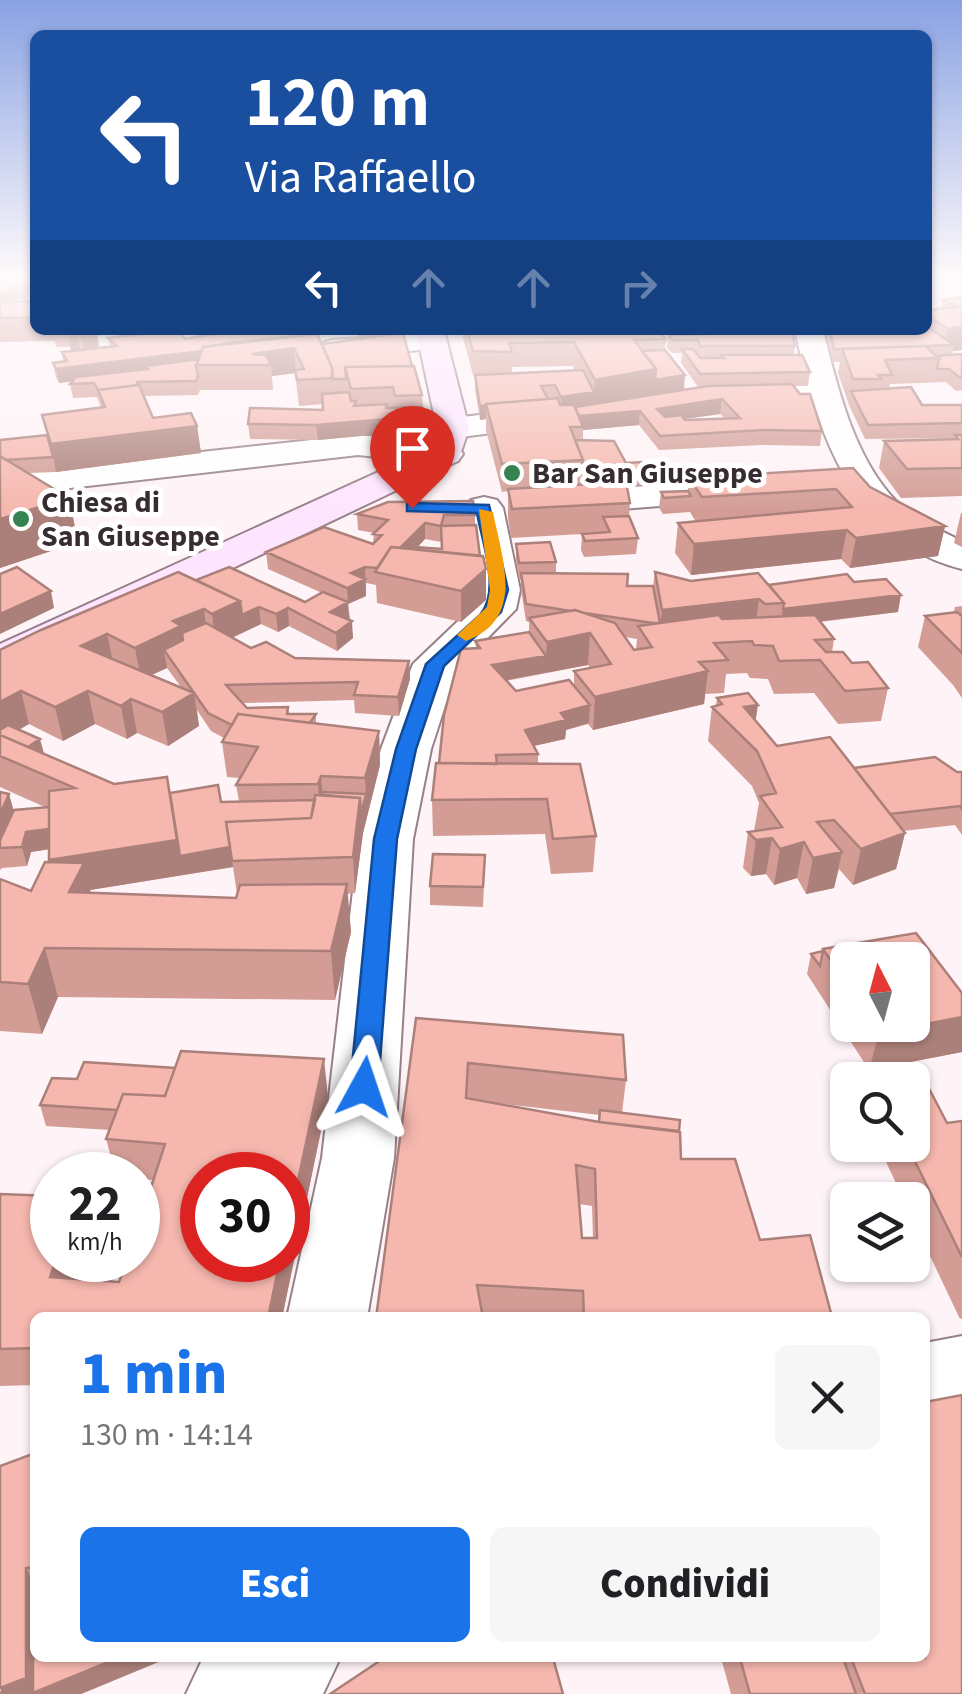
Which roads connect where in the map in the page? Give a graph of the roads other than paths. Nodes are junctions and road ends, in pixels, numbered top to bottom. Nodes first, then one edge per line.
1 (435, 355) edge
2 (821, 355) edge
3 (831, 375) junction
4 (701, 395) edge
5 (587, 412) edge
6 (450, 441) junction
7 (862, 483) junction
8 (0, 485) edge
9 (823, 486) edge
10 (763, 490) edge
11 (356, 499) junction
12 (448, 508) junction
13 (962, 527) edge
14 (916, 532) junction
15 (962, 557) edge
16 (0, 661) edge
17 (327, 1312) edge
18 (962, 1374) edge
19 (930, 1381) edge

1 - 6 street
2 - 3 street
3 - 4 street
3 - 7 street
5 - 6 street
6 - 8 street
6 - 11 street
7 - 9 street
7 - 14 street
10 - 12 street
11 - 12 street
11 - 16 street
12 - 17 street
13 - 14 street
14 - 15 street
18 - 19 street

